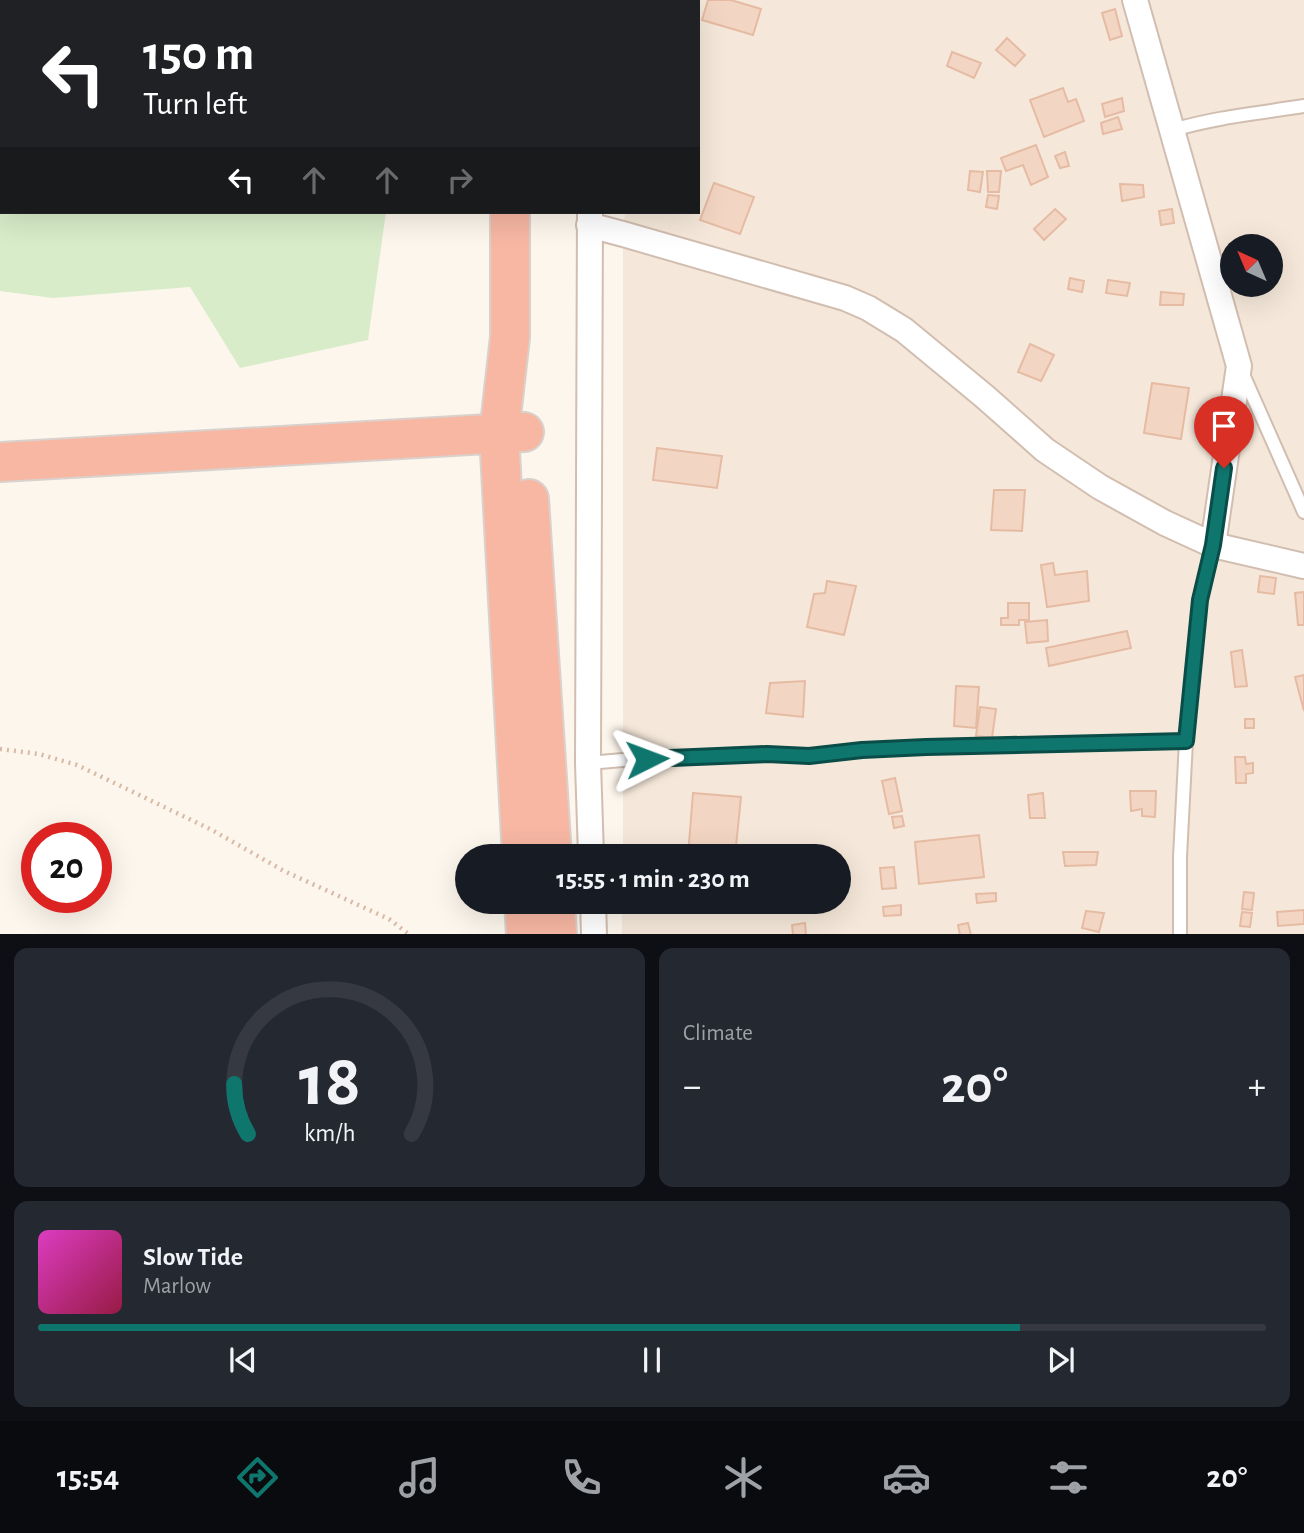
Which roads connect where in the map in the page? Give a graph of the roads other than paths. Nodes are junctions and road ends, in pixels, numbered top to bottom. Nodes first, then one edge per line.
1 (1135, 0) edge
2 (1304, 106) edge
3 (1173, 130) junction
4 (510, 214) edge
5 (589, 218) edge
6 (1239, 366) junction
7 (512, 433) junction
8 (0, 462) edge
9 (1304, 512) edge
10 (1213, 545) junction
11 (1304, 566) edge
12 (1186, 741) junction
13 (588, 763) junction
14 (522, 844) edge
15 (551, 844) edge
16 (591, 844) edge
17 (525, 914) edge
18 (556, 914) edge
19 (593, 914) edge
20 (526, 934) edge
21 (557, 934) edge
22 (594, 934) edge
23 (1180, 934) edge

1 - 3 street
2 - 3 lane
3 - 6 street
4 - 7 highway
5 - 10 street
5 - 13 street
6 - 9 lane
6 - 10 street
7 - 8 highway
7 - 14 highway
7 - 15 highway
10 - 11 street
10 - 12 lane
12 - 13 lane
12 - 23 lane
13 - 16 street
17 - 20 highway
18 - 21 highway
19 - 22 street

